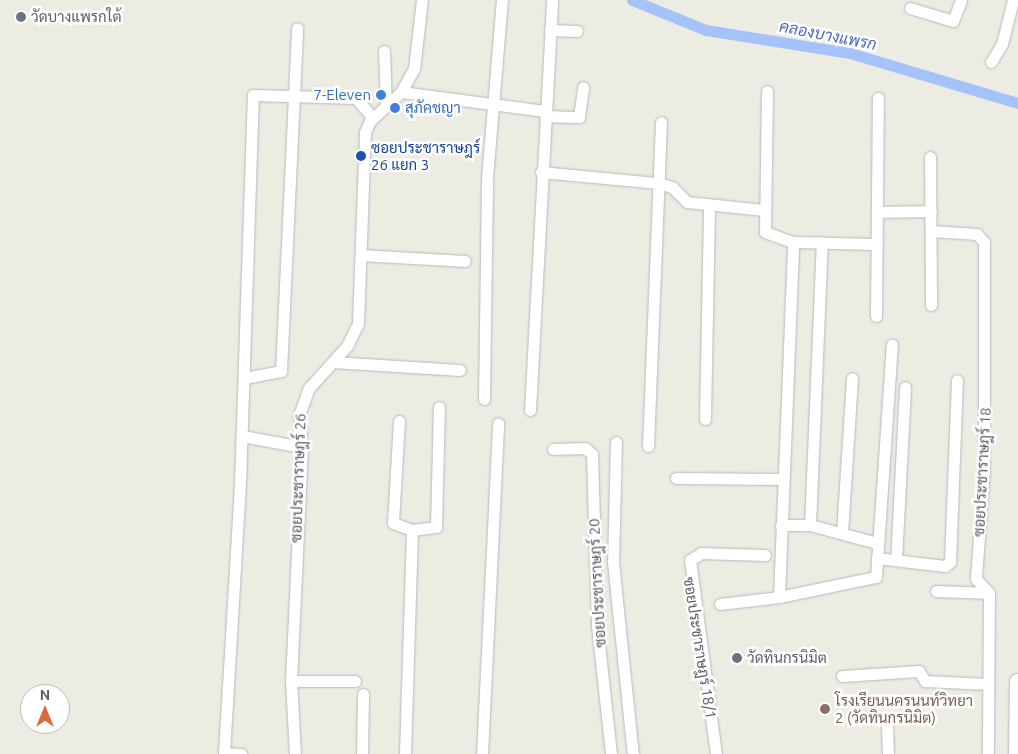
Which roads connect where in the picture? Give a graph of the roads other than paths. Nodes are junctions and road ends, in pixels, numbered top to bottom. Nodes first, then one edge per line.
1 (422, 0) edge
2 (502, 0) edge
3 (552, 0) edge
4 (960, 0) edge
5 (1013, 0) edge
6 (910, 8) dead end
7 (297, 28) dead end
8 (550, 30) junction
9 (577, 31) dead end
10 (384, 51) dead end
11 (991, 62) dead end
12 (583, 88) dead end
13 (767, 91) dead end
14 (401, 92) junction
15 (291, 95) junction
16 (878, 98) dead end
17 (491, 104) junction
18 (386, 105) junction
19 (545, 113) junction
20 (372, 117) junction
21 (661, 122) dead end
22 (930, 157) dead end
23 (541, 172) junction
24 (658, 183) junction
25 (709, 205) junction
26 (764, 210) junction
27 (931, 211) junction
28 (877, 212) junction
29 (931, 231) junction
30 (793, 242) junction
31 (822, 242) junction
32 (878, 244) junction
33 (361, 255) junction
34 (465, 261) dead end
35 (931, 305) dead end
36 (876, 316) dead end
37 (892, 345) dead end
38 (334, 362) junction
39 (460, 370) dead end
40 (245, 378) junction
41 (852, 378) dead end
42 (957, 380) dead end
43 (905, 387) dead end
44 (484, 399) dead end
45 (439, 408) dead end
46 (530, 410) dead end
47 (706, 419) dead end
48 (399, 421) dead end
49 (498, 423) dead end
50 (242, 436) junction
51 (616, 442) dead end
52 (648, 446) dead end
53 (302, 447) junction
54 (552, 449) dead end
55 (676, 478) dead end
56 (783, 479) junction
57 (781, 525) junction
58 (810, 525) junction
59 (412, 530) junction
60 (842, 533) junction
61 (877, 543) junction
62 (765, 555) dead end
63 (877, 558) junction
64 (896, 560) junction
65 (936, 591) dead end
66 (989, 593) junction
67 (779, 596) junction
68 (720, 604) dead end
69 (842, 676) dead end
70 (355, 680) dead end
71 (291, 681) junction
72 (1018, 682) edge
73 (988, 684) junction
74 (363, 694) dead end
75 (1018, 724) edge
76 (887, 726) dead end
77 (1016, 753) edge
78 (241, 754) edge
79 (295, 754) edge
80 (362, 754) edge
81 (405, 754) edge
82 (482, 754) edge
83 (611, 754) edge
84 (633, 754) edge
85 (716, 754) edge
86 (888, 754) edge
87 (988, 754) edge

1 - 14 street
2 - 17 street
3 - 8 street
4 - 6 street
5 - 11 street
7 - 15 street
8 - 9 street
8 - 19 street
10 - 18 street
12 - 19 street
13 - 26 street
14 - 17 street
14 - 18 street
15 - 20 street
15 - 40 street
15 - 40 street
16 - 28 street
17 - 19 street
17 - 44 street
18 - 20 street
19 - 23 street
20 - 33 street, ซอยประชาราษฎร์ 26
21 - 24 street
22 - 27 street
23 - 24 street
23 - 46 street
24 - 25 street
24 - 52 street
25 - 26 street
25 - 47 street
26 - 30 street
27 - 28 street
27 - 29 street
28 - 32 street
29 - 35 street
29 - 66 street, ซอยประชาราษฎร์ 18
30 - 31 street
30 - 56 street
31 - 32 street
31 - 58 street
32 - 36 street
33 - 34 street
33 - 38 street, ซอยประชาราษฎร์ 26
37 - 61 street
38 - 39 street
38 - 53 street, ซอยประชาราษฎร์ 26
40 - 50 street
41 - 60 street
42 - 64 street
43 - 64 street
45 - 59 street
48 - 59 street
49 - 82 street
50 - 53 street
50 - 78 street
51 - 84 street
53 - 71 street, ซอยประชาราษฎร์ 26
54 - 83 street, ซอยประชาราษฎร์ 20
55 - 56 street
56 - 57 street
57 - 58 street
57 - 67 street
58 - 60 street
59 - 81 street
60 - 61 street
61 - 63 street
62 - 85 street, ซอยประชาราษฎร์ 18/1
63 - 64 street
63 - 67 street
65 - 66 street
66 - 73 street
67 - 68 street
69 - 73 street
70 - 71 street
71 - 79 street, ซอยประชาราษฎร์ 26
72 - 75 main road
73 - 87 street
74 - 80 street
75 - 77 main road
76 - 86 street

